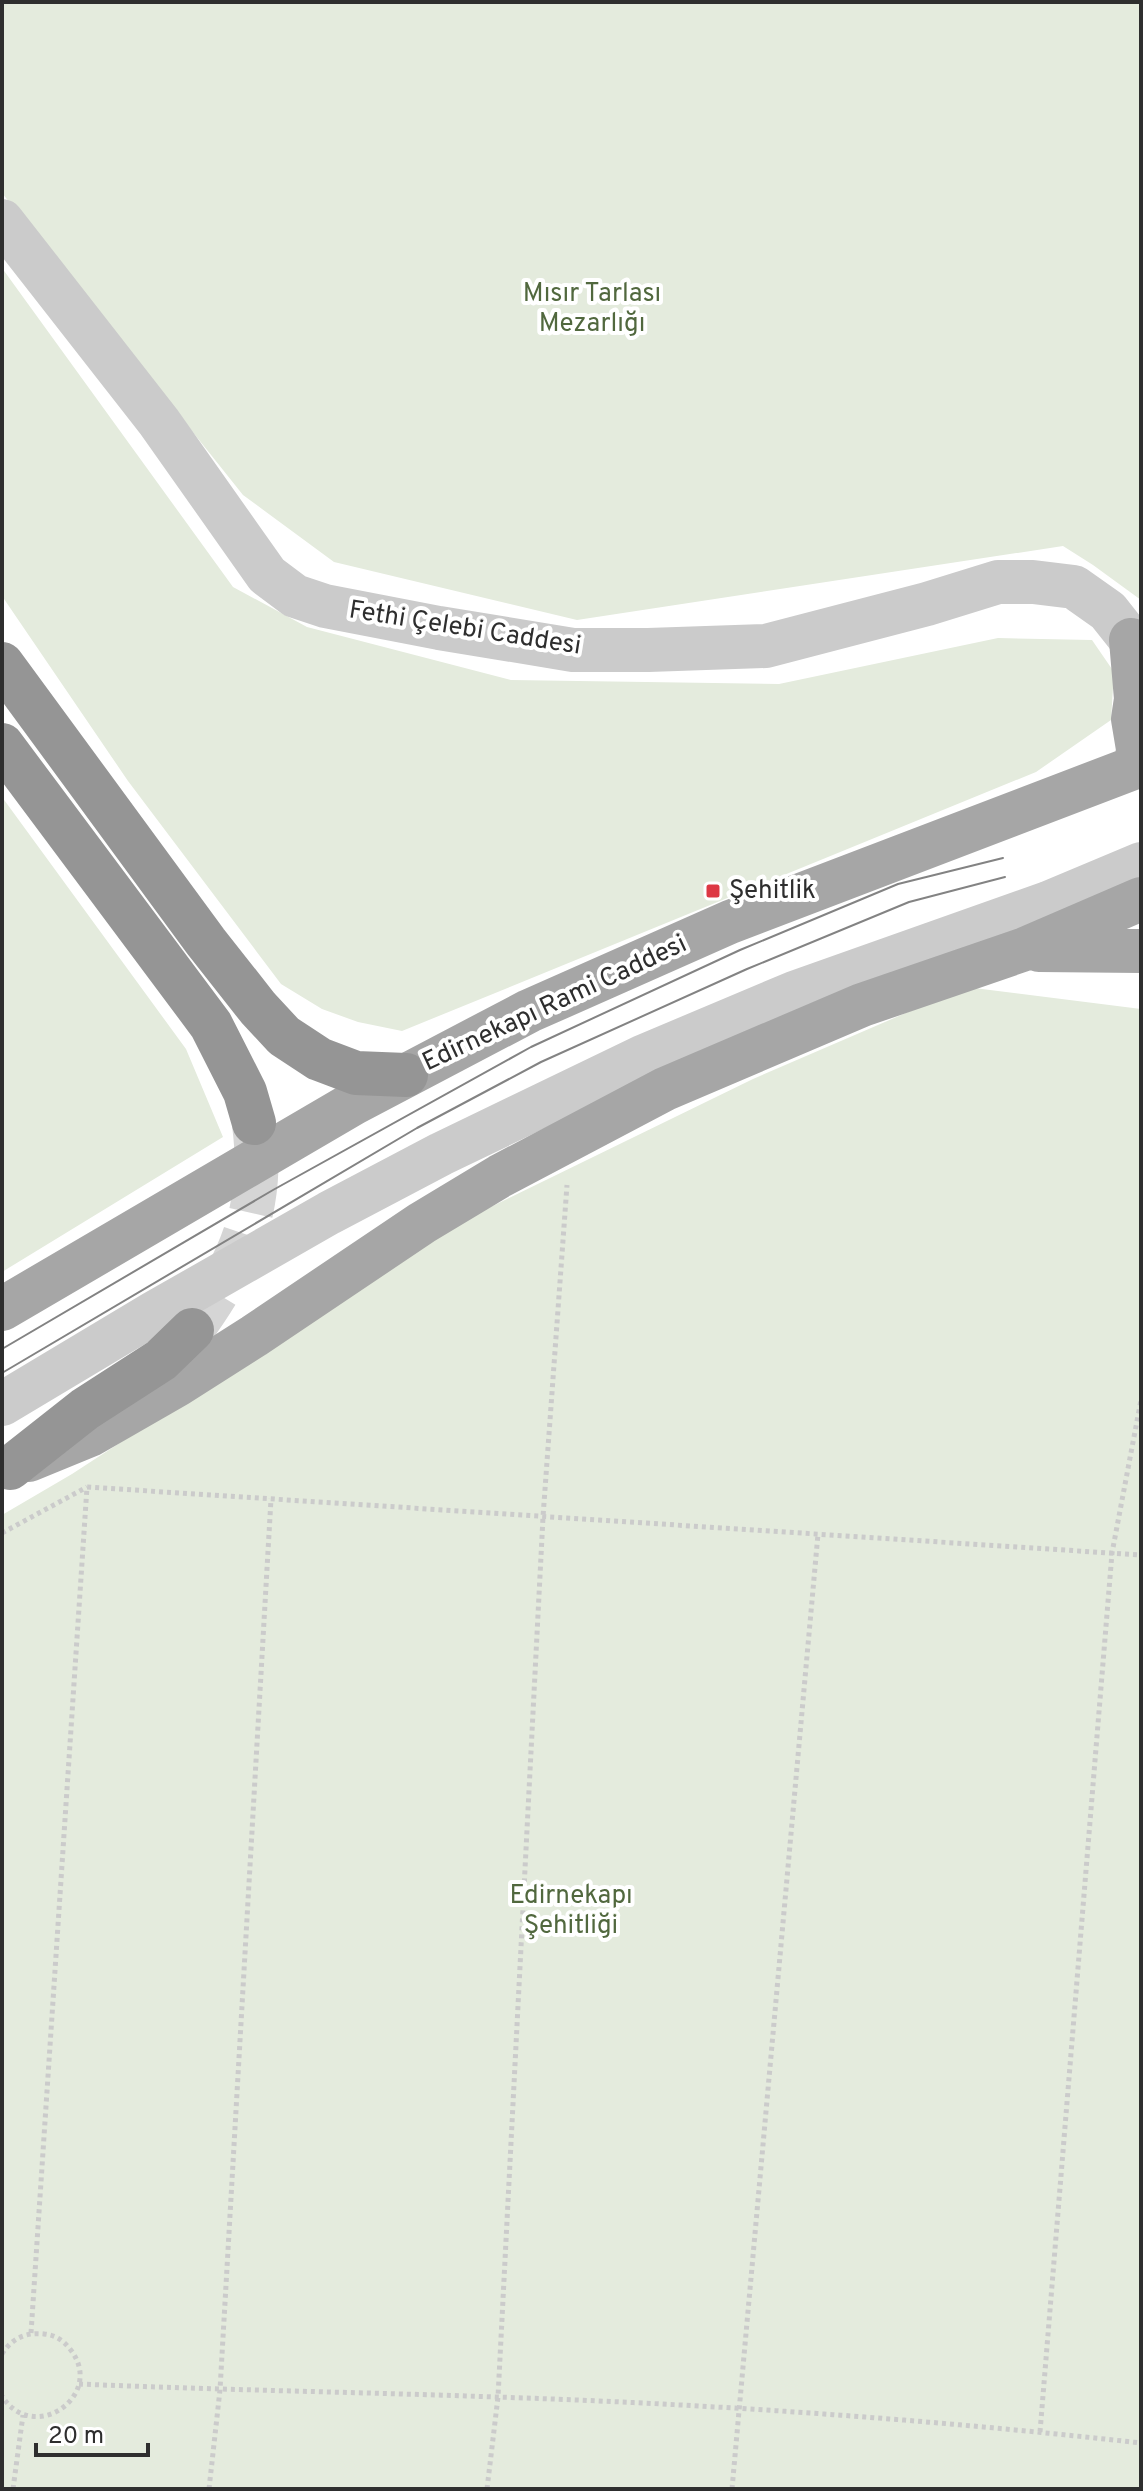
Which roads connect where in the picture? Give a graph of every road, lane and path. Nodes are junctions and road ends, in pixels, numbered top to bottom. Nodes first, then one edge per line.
1 (2, 221) edge
2 (1138, 653) edge
3 (2, 664) edge
4 (2, 745) edge
5 (1139, 766) edge
6 (1141, 864) edge
7 (1141, 899) edge
8 (1025, 949) junction
9 (1141, 951) edge
10 (406, 1075) junction
11 (254, 1123) tunnel mouth
12 (567, 1185) dead end
13 (2, 1309) edge
14 (192, 1330) tunnel mouth
15 (1141, 1400) edge
16 (2, 1404) edge
17 (6, 1470) edge
18 (87, 1487) junction
19 (271, 1499) junction
20 (543, 1517) junction
21 (2, 1533) edge
22 (818, 1534) junction
23 (1112, 1553) junction
24 (1141, 1555) edge
25 (31, 2333) junction
26 (2, 2354) edge
27 (79, 2384) junction
28 (220, 2390) junction
29 (2, 2396) edge
30 (498, 2397) junction
31 (738, 2408) junction
32 (23, 2415) junction
33 (1040, 2432) junction
34 (1141, 2443) edge
35 (13, 2489) edge
36 (209, 2489) edge
37 (487, 2489) edge
38 (732, 2489) edge

1 - 2 street, Fethi Çelebi Caddesi
2 - 5 main road
3 - 10 highway
4 - 11 highway
5 - 10 main road, Edirnekapı Rami Caddesi
6 - 16 street
7 - 8 main road
8 - 9 main road
8 - 17 main road
10 - 13 main road, Edirnekapı Rami Caddesi
12 - 20 path
14 - 17 highway
15 - 23 path
18 - 19 path
18 - 21 path
18 - 25 path
19 - 20 path
19 - 28 path
20 - 22 path
20 - 30 path
22 - 23 path
22 - 31 path
23 - 24 path
23 - 33 path
25 - 26 path
25 - 27 path
27 - 28 path
27 - 32 path
28 - 30 path
28 - 36 path
29 - 32 path
30 - 31 path
30 - 37 path
31 - 33 path
31 - 38 path
32 - 35 path
33 - 34 path

